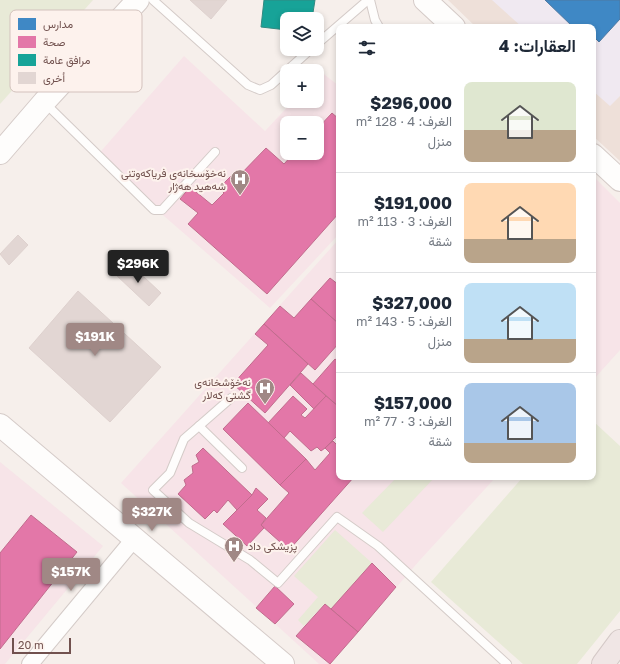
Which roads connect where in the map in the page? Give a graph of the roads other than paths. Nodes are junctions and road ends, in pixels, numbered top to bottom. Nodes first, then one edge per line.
1 (138, 0) edge
2 (153, 0) edge
3 (369, 0) edge
4 (425, 0) edge
5 (129, 10) edge
6 (341, 24) edge
7 (377, 24) edge
8 (451, 24) edge
9 (336, 28) edge
10 (324, 38) edge
11 (303, 56) edge
12 (53, 92) edge
13 (44, 102) junction
14 (0, 152) edge
15 (214, 152) dead end
16 (596, 158) edge
17 (620, 180) edge
18 (232, 398) dead end
19 (0, 425) edge
20 (199, 426) junction
21 (242, 468) dead end
22 (134, 539) junction
23 (620, 641) edge
24 (30, 664) edge
25 (283, 664) edge
26 (507, 664) edge
27 (603, 664) edge

1 - 5 street
2 - 11 lane
3 - 6 lane
3 - 7 lane
4 - 8 street
9 - 10 lane
12 - 13 street
13 - 14 street
13 - 15 lane
16 - 17 street
18 - 20 lane
19 - 22 street
20 - 21 lane
20 - 26 lane
22 - 24 street
22 - 25 street
23 - 27 highway

